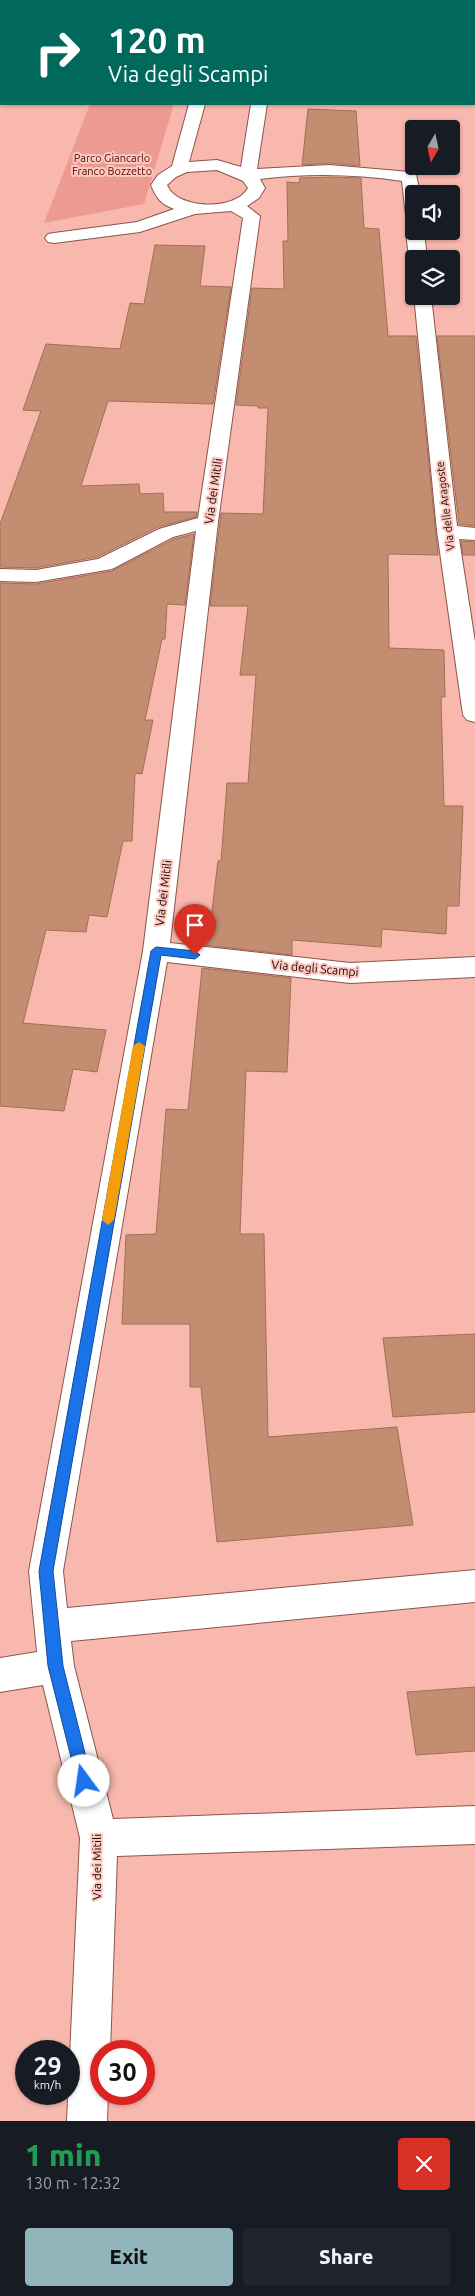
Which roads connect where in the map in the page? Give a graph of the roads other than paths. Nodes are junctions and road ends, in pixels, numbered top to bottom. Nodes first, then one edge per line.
1 (197, 105) edge
2 (259, 105) edge
3 (179, 169) junction
4 (248, 175) junction
5 (411, 185) edge
6 (234, 205) junction
7 (195, 208) junction
8 (54, 238) dead end
9 (423, 305) edge
10 (208, 522) junction
11 (447, 531) junction
12 (475, 534) edge
13 (0, 575) edge
14 (475, 715) edge
15 (156, 951) junction
16 (475, 967) edge
17 (475, 1586) edge
18 (51, 1626) junction
19 (56, 1666) junction
20 (0, 1675) edge
21 (475, 1825) edge
22 (99, 1838) junction
23 (86, 2121) edge

1 - 3 street
2 - 4 street
3 - 4 street
3 - 7 street
4 - 5 street
4 - 6 street
6 - 7 street
6 - 10 street, Via dei Mitili
7 - 8 street
9 - 11 street, Via delle Aragoste
10 - 13 street
10 - 15 street, Via dei Mitili
11 - 12 street
11 - 14 street, Via delle Aragoste
15 - 16 street, Via degli Scampi
15 - 18 street, Via dei Mitili
17 - 18 street
18 - 19 street, Via dei Mitili
19 - 20 street
19 - 22 street, Via dei Mitili
21 - 22 street
22 - 23 street, Via dei Mitili

